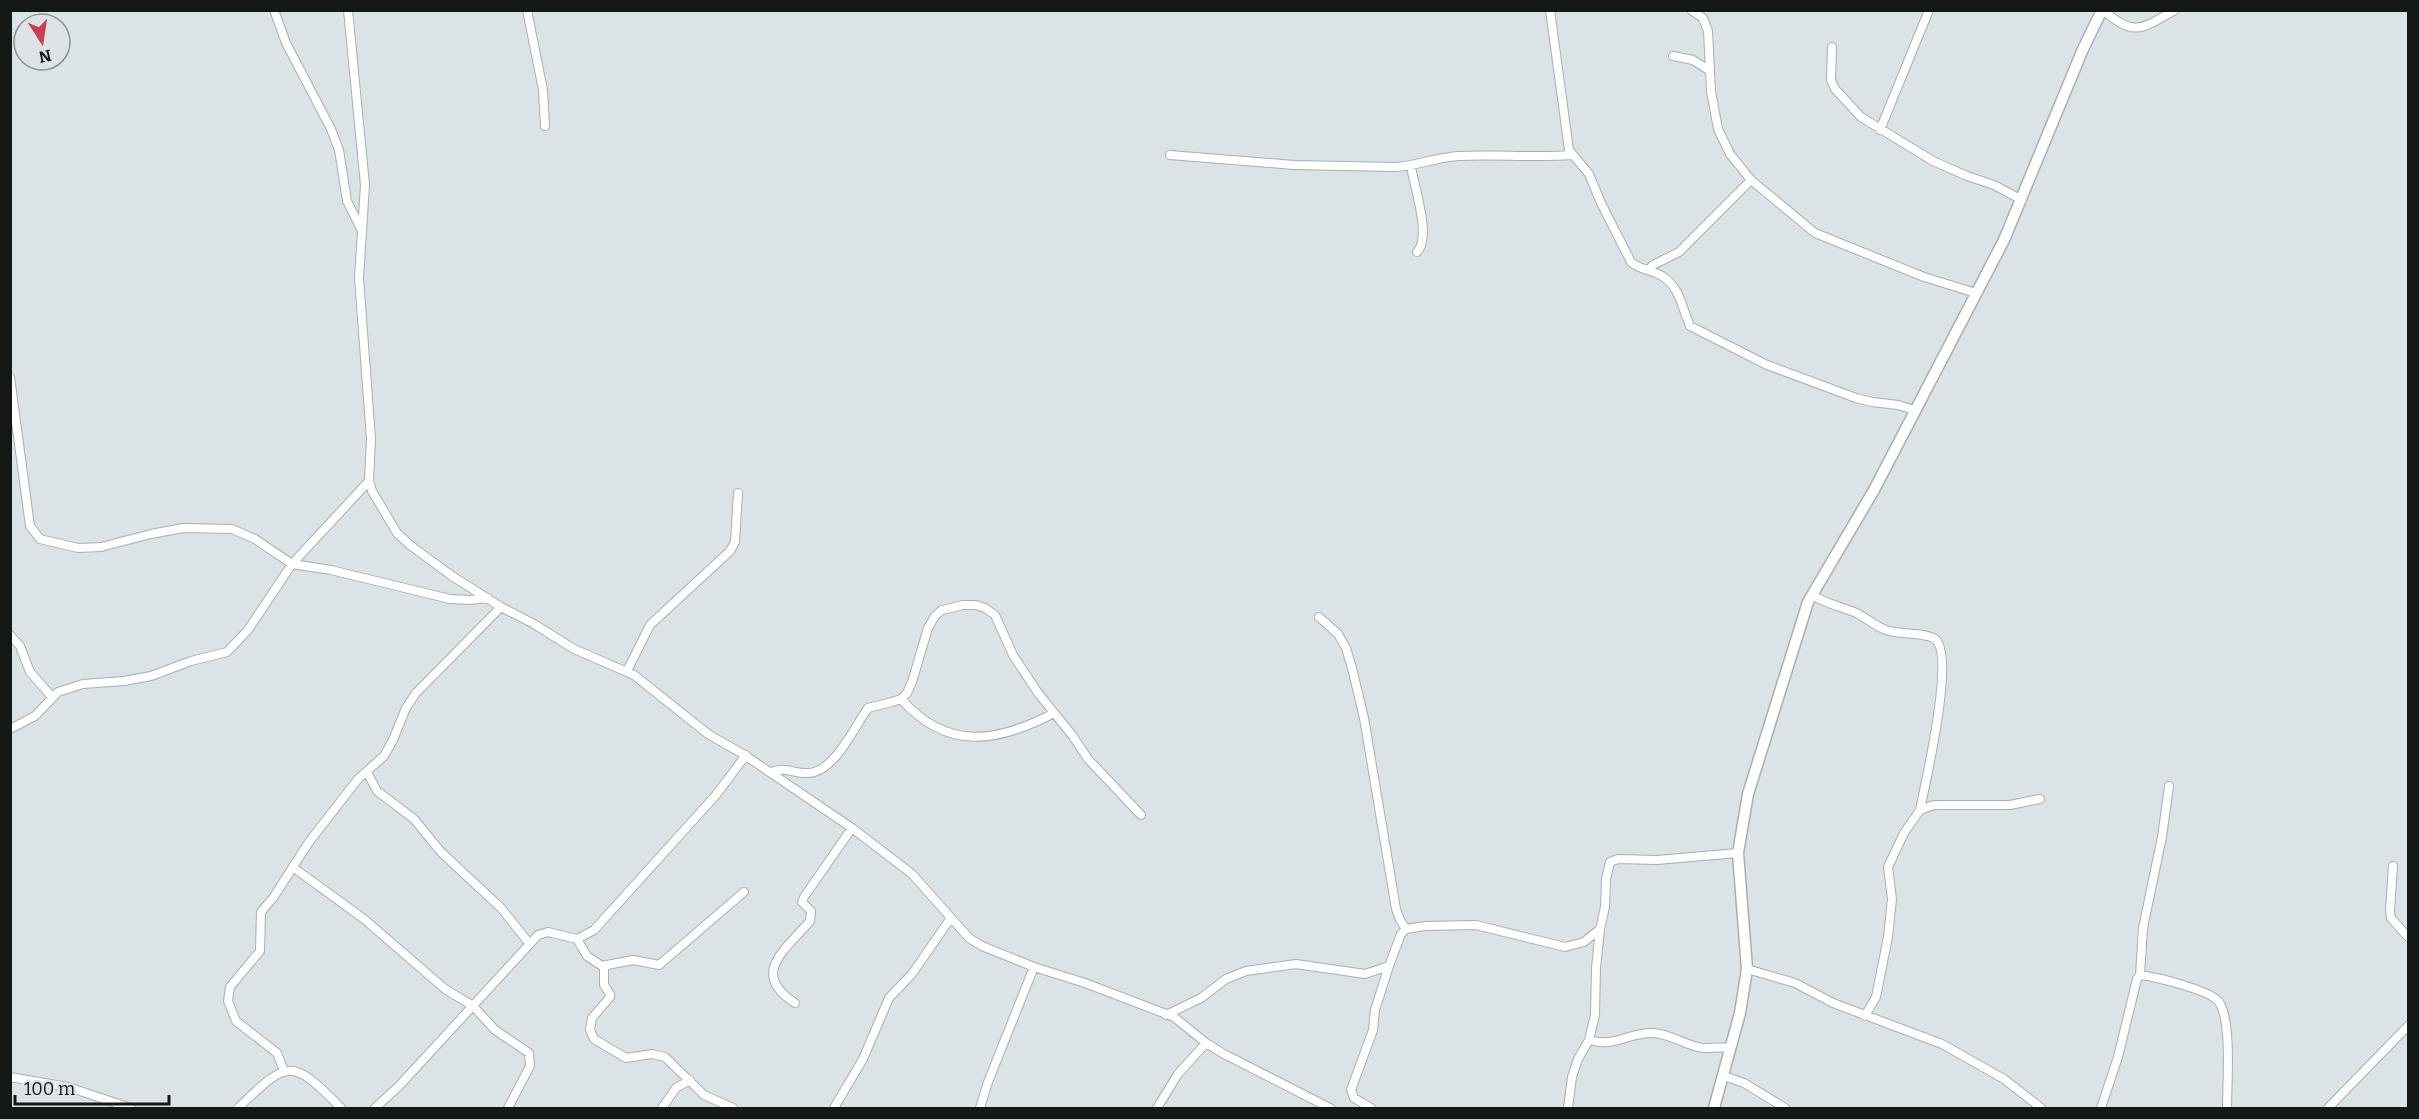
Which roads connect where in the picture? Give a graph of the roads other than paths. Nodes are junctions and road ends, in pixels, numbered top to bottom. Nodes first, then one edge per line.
1 (274, 10) edge
2 (348, 10) edge
3 (526, 10) edge
4 (1550, 10) edge
5 (1690, 10) edge
6 (1929, 10) edge
7 (2103, 10) edge
8 (2175, 10) edge
9 (1832, 47) dead end
10 (1672, 56) dead end
11 (1710, 71) junction
12 (544, 126) dead end
13 (1880, 130) junction
14 (1170, 155) dead end
15 (1572, 155) junction
16 (1411, 166) junction
17 (1751, 180) junction
18 (2022, 200) junction
19 (362, 231) junction
20 (1417, 252) dead end
21 (1648, 270) junction
22 (1976, 293) junction
23 (10, 377) edge
24 (1914, 410) junction
25 (369, 481) junction
26 (738, 493) dead end
27 (292, 564) junction
28 (1812, 595) junction
29 (488, 598) junction
30 (501, 608) junction
31 (1319, 617) dead end
32 (10, 635) edge
33 (627, 671) junction
34 (52, 697) junction
35 (901, 699) junction
36 (1054, 713) junction
37 (10, 729) edge
38 (746, 755) junction
39 (367, 772) junction
40 (771, 772) junction
41 (2169, 786) dead end
42 (2040, 799) dead end
43 (1920, 810) junction
44 (1142, 815) dead end
45 (852, 828) junction
46 (1738, 852) junction
47 (2393, 866) dead end
48 (294, 868) junction
49 (744, 892) dead end
50 (950, 919) junction
51 (1406, 929) junction
52 (1599, 929) junction
53 (2409, 937) edge
54 (577, 939) junction
55 (529, 943) junction
56 (604, 966) junction
57 (1389, 966) junction
58 (1034, 967) junction
59 (1747, 969) junction
60 (2140, 975) junction
61 (795, 1003) dead end
62 (473, 1006) junction
63 (1166, 1015) junction
64 (1865, 1016) junction
65 (2409, 1026) edge
66 (1589, 1040) junction
67 (1206, 1043) junction
68 (1731, 1048) junction
69 (284, 1071) junction
70 (1724, 1076) junction
71 (10, 1077) edge
72 (690, 1080) junction
73 (130, 1108) edge
74 (238, 1108) edge
75 (341, 1108) edge
76 (375, 1108) edge
77 (508, 1108) edge
78 (662, 1108) edge
79 (734, 1108) edge
80 (834, 1108) edge
81 (980, 1108) edge
82 (1157, 1108) edge
83 (1330, 1108) edge
84 (1371, 1108) edge
85 (1568, 1108) edge
86 (1714, 1108) edge
87 (1785, 1108) edge
88 (2041, 1108) edge
89 (2101, 1108) edge
90 (2228, 1108) edge
91 (2328, 1108) edge

1 - 19 street
2 - 19 street
3 - 12 street
4 - 15 street
5 - 11 street
6 - 13 street
7 - 8 street
7 - 18 main road
9 - 13 street
10 - 11 street
11 - 17 street
13 - 18 street
14 - 16 street
15 - 16 street
15 - 21 street
16 - 20 street
17 - 21 street
17 - 22 street
18 - 22 main road
19 - 25 street
21 - 24 street
22 - 24 main road
23 - 27 street
24 - 28 main road
25 - 27 street
25 - 29 street
26 - 33 street
27 - 29 street
27 - 34 street
28 - 43 street
28 - 46 main road
29 - 30 street
30 - 33 street
30 - 39 street
31 - 51 street
32 - 34 street
33 - 38 street
34 - 37 street
35 - 36 street
35 - 36 street
35 - 40 street
36 - 44 street
38 - 40 street
38 - 54 street
39 - 48 street
39 - 55 street
40 - 45 street
41 - 60 street
42 - 43 street
43 - 64 street
45 - 50 street
45 - 61 street
46 - 52 street
46 - 59 main road
47 - 53 street
48 - 62 street
48 - 69 street
49 - 56 street
50 - 58 street
50 - 80 street
51 - 52 street
51 - 57 street
52 - 66 street
54 - 55 street
54 - 56 street
55 - 62 street
56 - 72 street
57 - 63 street
57 - 84 street
58 - 63 street
58 - 81 street
59 - 64 street
59 - 68 main road
60 - 89 street
60 - 90 street
62 - 76 street
62 - 77 street
63 - 67 street
64 - 88 street
65 - 91 street
66 - 68 street
66 - 85 street
67 - 82 street
67 - 83 street
68 - 70 main road
69 - 74 street
69 - 75 street
70 - 86 main road
70 - 87 street
71 - 73 street
72 - 78 street
72 - 79 street

